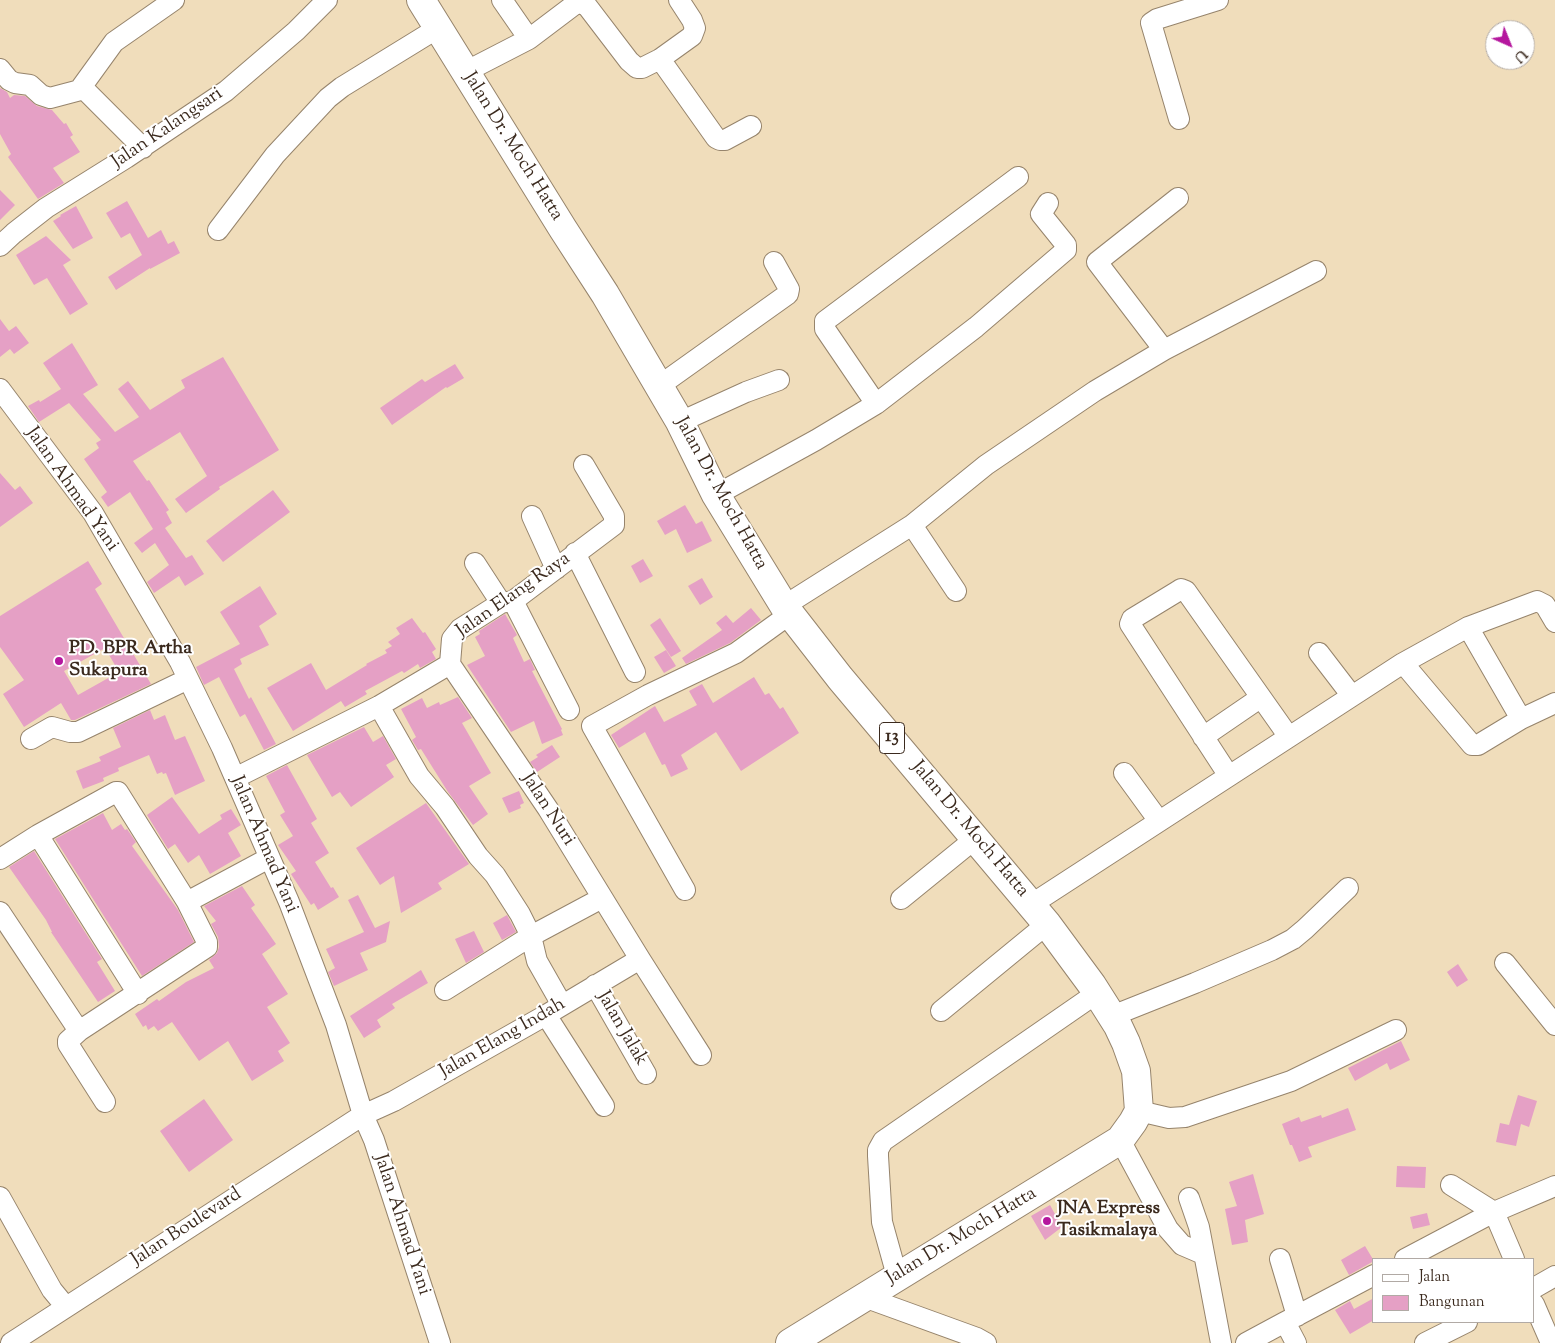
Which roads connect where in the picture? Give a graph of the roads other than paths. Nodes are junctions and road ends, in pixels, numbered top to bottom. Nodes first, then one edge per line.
1 (174, 0) edge
2 (327, 0) edge
3 (420, 0) edge
4 (502, 0) edge
5 (679, 0) edge
6 (1218, 0) edge
7 (438, 28) junction
8 (529, 39) junction
9 (660, 59) junction
10 (0, 69) edge
11 (465, 72) junction
12 (80, 89) junction
13 (1179, 118) dead end
14 (751, 126) dead end
15 (143, 148) junction
16 (1018, 176) dead end
17 (1178, 198) dead end
18 (1048, 204) dead end
19 (218, 230) dead end
20 (0, 246) edge
21 (774, 262) dead end
22 (1316, 271) dead end
23 (1164, 350) junction
24 (779, 380) dead end
25 (659, 386) junction
26 (0, 389) edge
27 (876, 404) junction
28 (680, 422) junction
29 (584, 465) dead end
30 (716, 495) junction
31 (532, 516) dead end
32 (912, 525) junction
33 (575, 553) junction
34 (475, 563) dead end
35 (556, 569) junction
36 (956, 591) dead end
37 (507, 602) junction
38 (787, 610) junction
39 (1555, 622) edge
40 (1468, 627) junction
41 (1319, 653) dead end
42 (1403, 663) junction
43 (450, 664) junction
44 (635, 672) dead end
45 (188, 680) junction
46 (1352, 696) junction
47 (1260, 698) junction
48 (1555, 703) edge
49 (379, 706) junction
50 (569, 710) dead end
51 (1521, 719) junction
52 (1203, 737) junction
53 (1289, 737) junction
54 (30, 739) dead end
55 (1124, 773) dead end
56 (1229, 776) junction
57 (235, 778) junction
58 (1159, 821) junction
59 (38, 835) junction
60 (976, 838) junction
61 (269, 858) junction
62 (0, 859) edge
63 (1348, 888) dead end
64 (685, 890) dead end
65 (602, 898) junction
66 (901, 899) dead end
67 (187, 902) junction
68 (0, 912) edge
69 (1039, 914) junction
70 (531, 936) junction
71 (640, 959) junction
72 (1505, 963) dead end
73 (595, 985) junction
74 (445, 990) dead end
75 (138, 994) junction
76 (1097, 994) junction
77 (554, 1010) junction
78 (941, 1011) dead end
79 (1112, 1016) junction
80 (1555, 1025) edge
81 (1396, 1030) dead end
82 (79, 1031) junction
83 (701, 1055) dead end
84 (646, 1074) dead end
85 (105, 1102) dead end
86 (604, 1106) dead end
87 (1139, 1110) junction
88 (363, 1115) junction
89 (1120, 1140) junction
90 (1451, 1185) dead end
91 (1555, 1186) edge
92 (0, 1197) edge
93 (1189, 1198) dead end
94 (1494, 1212) junction
95 (1204, 1254) junction
96 (1407, 1258) edge
97 (1514, 1258) edge
98 (1280, 1259) dead end
99 (897, 1276) junction
100 (1555, 1276) edge
101 (1372, 1277) edge
102 (1535, 1287) edge
103 (864, 1297) junction
104 (1535, 1306) edge
105 (66, 1307) junction
106 (1291, 1319) junction
107 (1465, 1323) edge
108 (11, 1343) edge
109 (440, 1343) edge
110 (790, 1343) edge
111 (986, 1343) edge
112 (1221, 1343) edge
113 (1246, 1343) edge
114 (1296, 1343) edge
115 (1425, 1343) edge
116 (1551, 1343) edge

1 - 12 street
2 - 15 street, Jalan Kalangsari
3 - 7 highway, Jalan Dr. Moch Hatta / 13
4 - 8 street
5 - 9 street
6 - 13 street
7 - 11 highway, Jalan Dr. Moch Hatta / 13
7 - 19 street
8 - 9 street
8 - 11 street
9 - 14 street
10 - 12 street
11 - 25 highway, Jalan Dr. Moch Hatta / 13
12 - 15 street
15 - 20 street, Jalan Kalangsari
16 - 27 street
17 - 23 street
18 - 27 street
21 - 25 street
22 - 23 street
23 - 32 street
24 - 28 street
25 - 28 highway, Jalan Dr. Moch Hatta / 13
26 - 45 street, Jalan Ahmad Yani
27 - 30 street
28 - 30 highway, Jalan Dr. Moch Hatta / 13
29 - 33 street, Jalan Elang Raya
30 - 38 highway, Jalan Dr. Moch Hatta / 13
31 - 35 street
32 - 36 street
32 - 38 street
33 - 35 street, Jalan Elang Raya
33 - 44 street
34 - 37 street
35 - 37 street, Jalan Elang Raya
37 - 43 street, Jalan Elang Raya
37 - 50 street
38 - 60 highway, Jalan Dr. Moch Hatta / 13
38 - 64 street
39 - 40 street
40 - 42 street
40 - 51 street
41 - 46 street
42 - 46 street
42 - 51 street
43 - 49 street
43 - 65 street, Jalan Nuri
45 - 54 street
45 - 57 street, Jalan Ahmad Yani
46 - 53 street
47 - 52 street
47 - 52 street
47 - 53 street
48 - 51 street
49 - 57 street
49 - 70 street
52 - 56 street
53 - 56 street
55 - 58 street
56 - 58 street
57 - 61 street, Jalan Ahmad Yani
58 - 69 street
59 - 62 street
59 - 67 street
59 - 75 street
60 - 66 street
60 - 69 highway, Jalan Dr. Moch Hatta / 13
61 - 67 street
61 - 88 street, Jalan Ahmad Yani
63 - 79 street
65 - 70 street
65 - 71 street, Jalan Nuri
67 - 75 street
68 - 82 street
69 - 76 highway, Jalan Dr. Moch Hatta / 13
69 - 78 street
70 - 74 street
70 - 77 street
71 - 73 street, Jalan Elang Indah
71 - 83 street, Jalan Nuri
72 - 80 street
73 - 77 street, Jalan Elang Indah
73 - 84 street, Jalan Jalak
75 - 82 street
76 - 79 highway, Jalan Dr. Moch Hatta / 13
76 - 99 street
77 - 86 street
77 - 88 street, Jalan Elang Indah
79 - 87 highway, Jalan Dr. Moch Hatta / 13
81 - 87 street
82 - 85 street
87 - 89 highway, Jalan Dr. Moch Hatta
88 - 105 street, Jalan Boulevard
88 - 109 street, Jalan Ahmad Yani
89 - 95 street
89 - 99 highway, Jalan Dr. Moch Hatta
90 - 94 street
91 - 94 street
92 - 105 street
93 - 95 street
94 - 96 street
94 - 97 street
95 - 112 street
98 - 106 street
99 - 103 highway, Jalan Dr. Moch Hatta
100 - 102 street
101 - 106 street
103 - 110 highway, Jalan Dr. Moch Hatta
103 - 111 street
104 - 116 street
105 - 108 street, Jalan Boulevard
106 - 113 street
106 - 114 street
107 - 115 street

